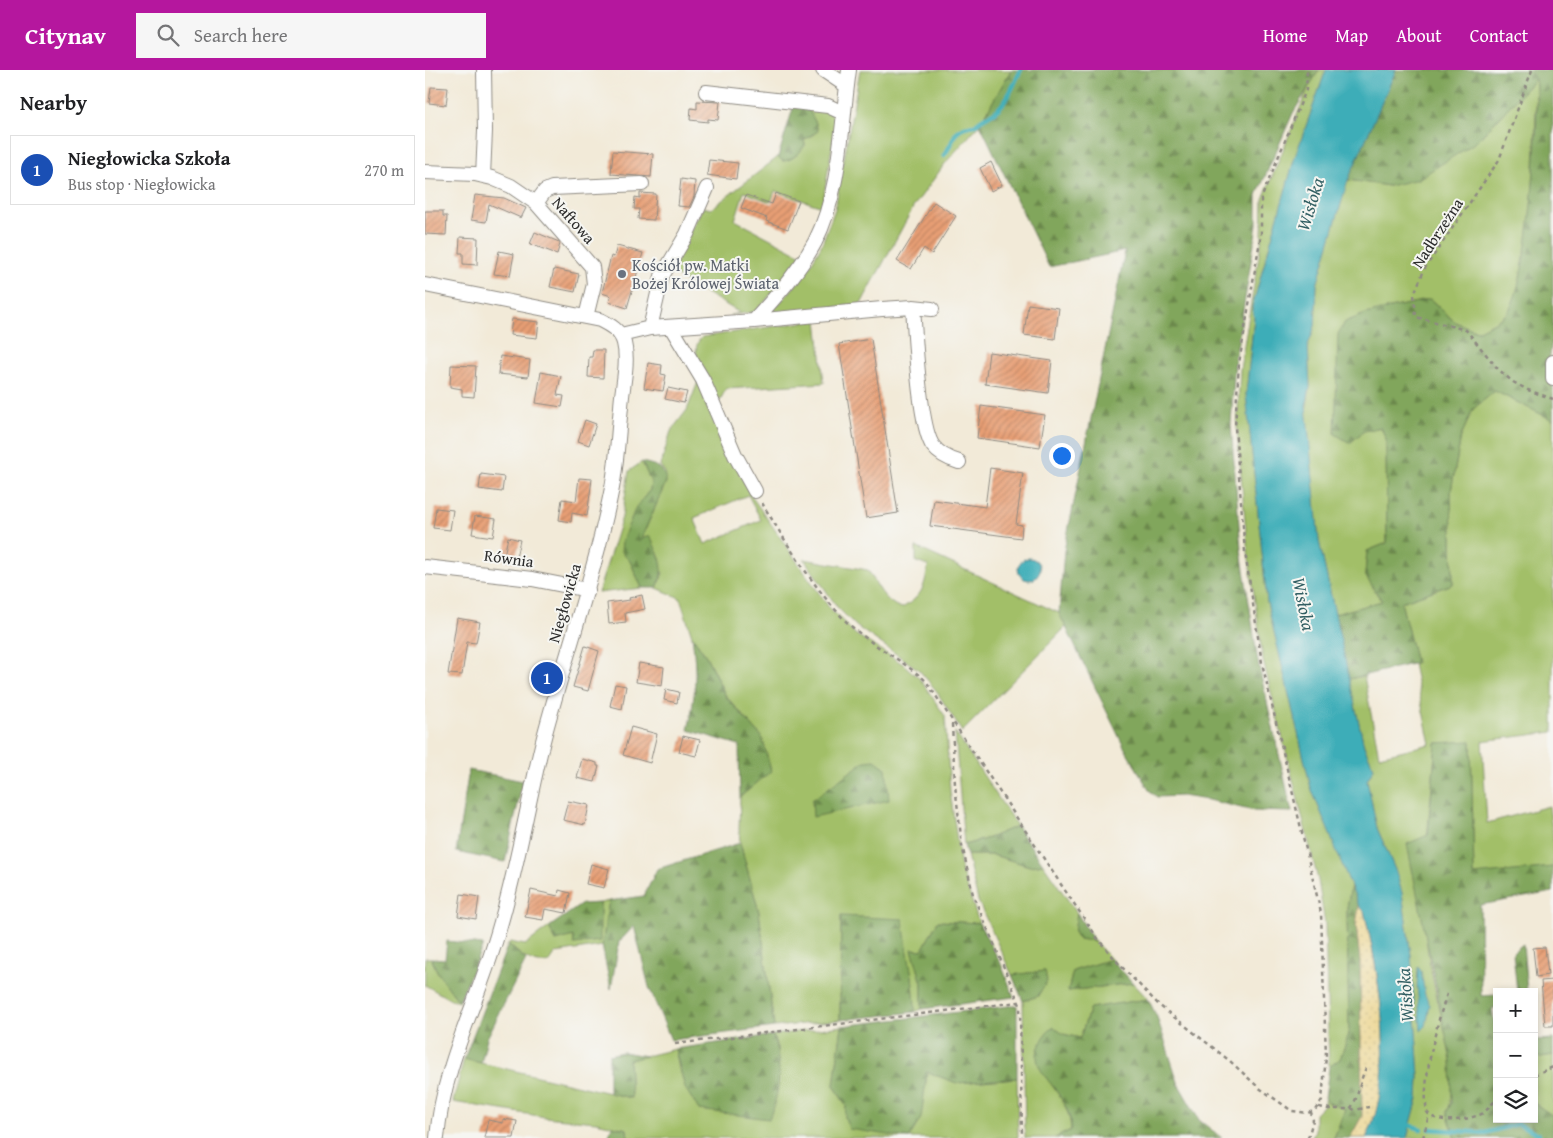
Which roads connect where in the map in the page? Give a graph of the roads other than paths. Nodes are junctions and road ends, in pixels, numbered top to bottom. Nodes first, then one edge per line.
1 (484, 70) edge
2 (823, 70) edge
3 (849, 70) edge
4 (847, 86) junction
5 (706, 92) dead end
6 (843, 112) junction
7 (425, 172) edge
8 (483, 176) junction
9 (643, 184) dead end
10 (707, 188) dead end
11 (535, 203) junction
12 (425, 285) edge
13 (913, 307) junction
14 (932, 309) dead end
15 (586, 317) junction
16 (754, 321) junction
17 (671, 327) junction
18 (650, 328) junction
19 (621, 335) junction
20 (1553, 362) edge
21 (1553, 379) edge
22 (959, 462) dead end
23 (755, 491) road end
24 (425, 566) edge
25 (588, 590) junction
26 (433, 1134) edge

1 - 8 street
2 - 4 street
3 - 4 street
4 - 6 street
5 - 6 street
6 - 16 street
7 - 8 street, Naftowa
8 - 11 street, Naftowa
9 - 11 street
10 - 18 street
11 - 15 street, Naftowa
12 - 15 street
13 - 14 street
13 - 16 street
13 - 22 street
15 - 19 street
16 - 17 street
17 - 18 street
17 - 23 street
18 - 19 street
19 - 25 street, Niegłowicka
20 - 21 street
24 - 25 street, Równia
25 - 26 street, Niegłowicka

